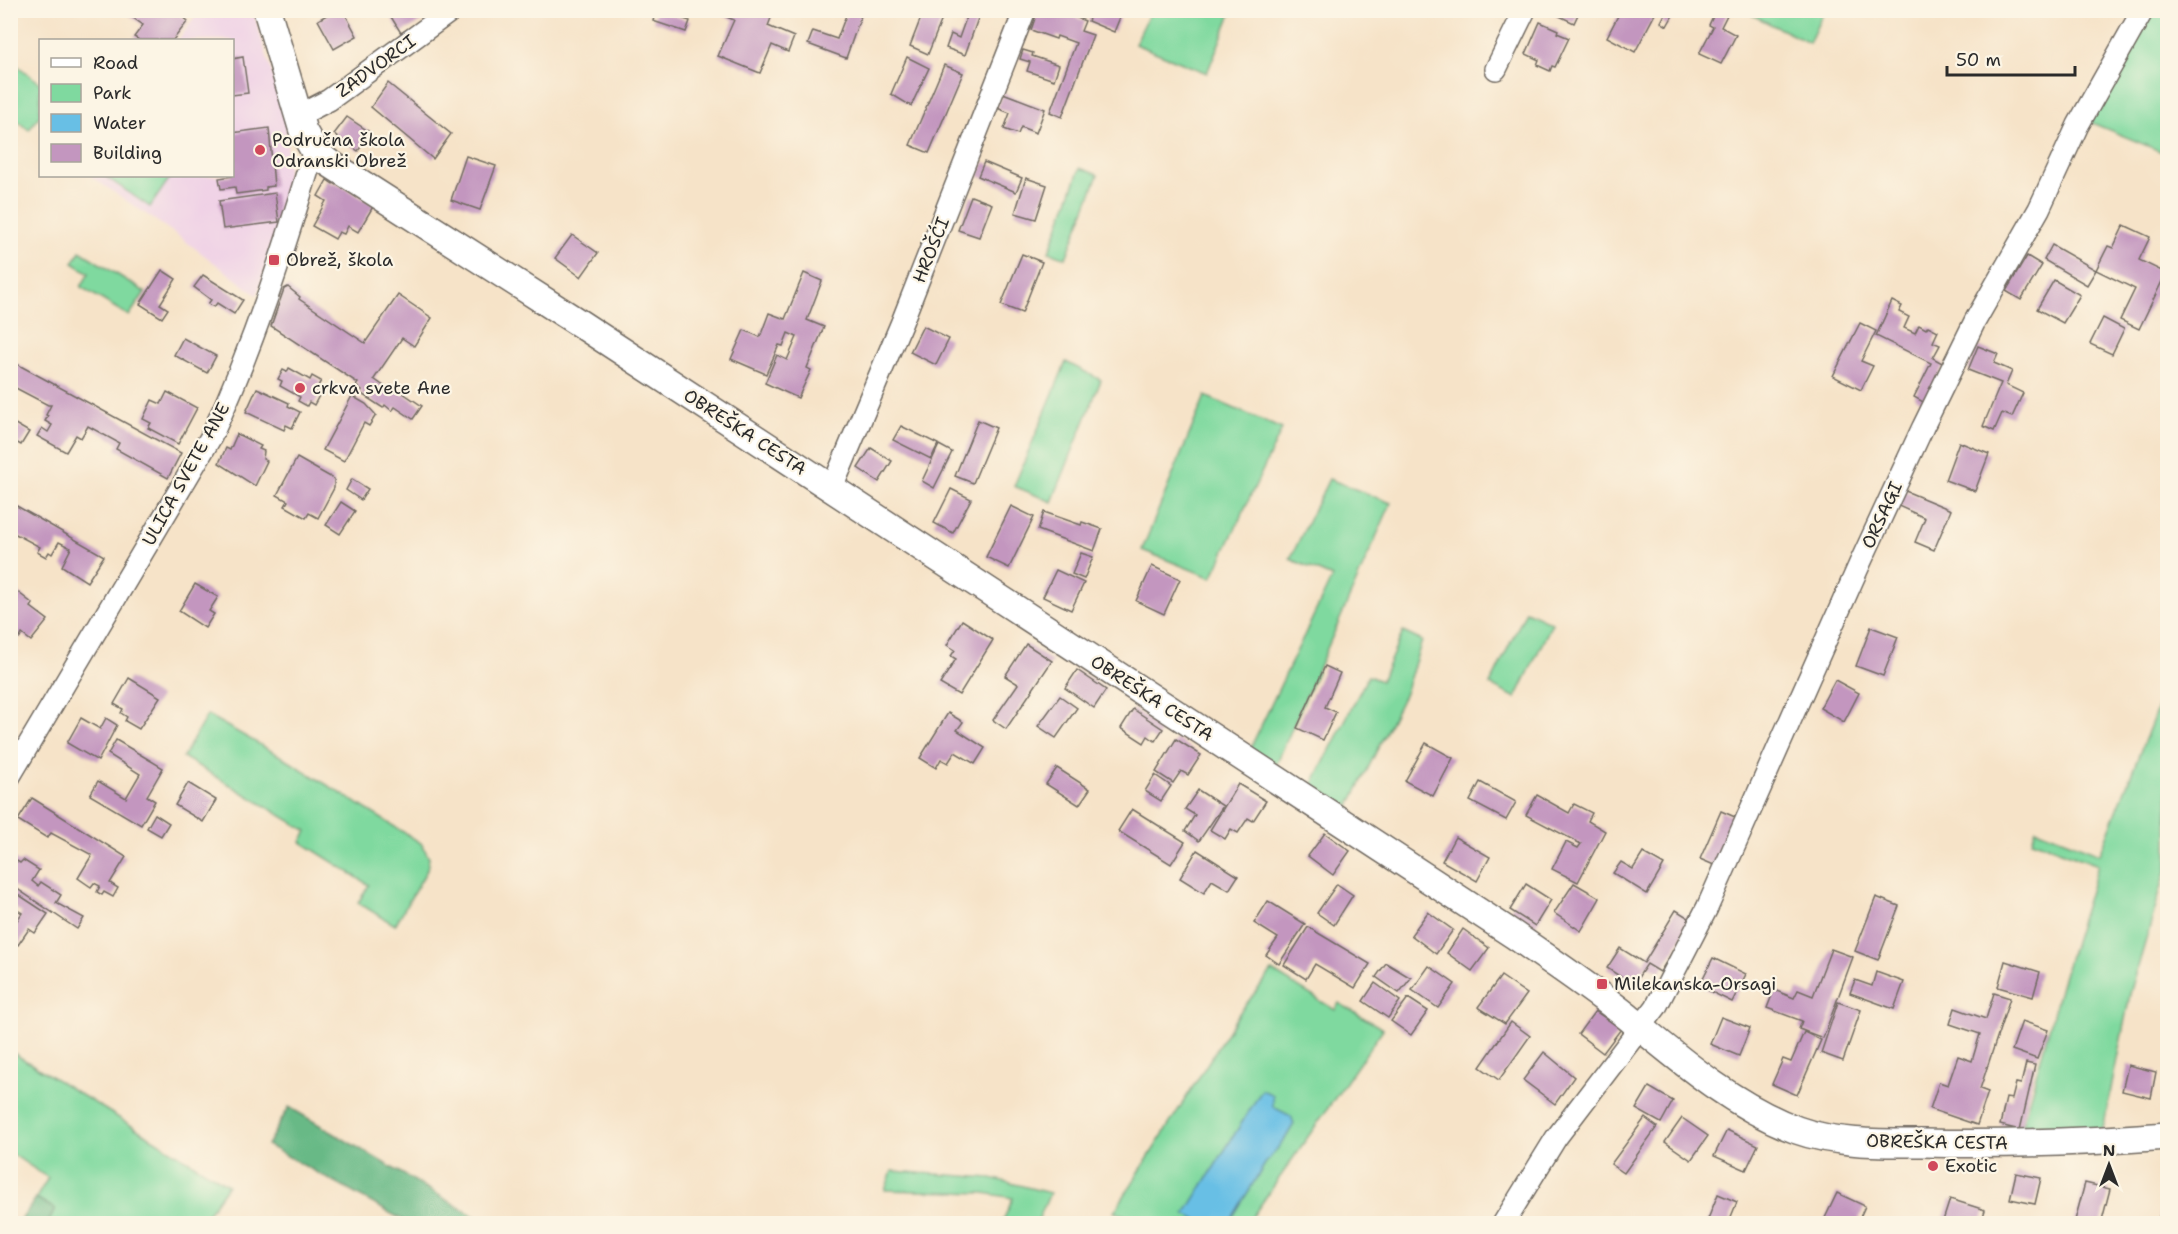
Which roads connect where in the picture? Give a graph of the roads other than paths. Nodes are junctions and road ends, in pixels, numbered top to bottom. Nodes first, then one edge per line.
1 (267, 10) edge
2 (452, 10) edge
3 (1025, 10) edge
4 (1525, 10) edge
5 (2143, 10) edge
6 (1496, 69) dead end
7 (298, 116) junction
8 (314, 150) junction
9 (832, 488) junction
10 (10, 776) edge
11 (1641, 1028) junction
12 (2168, 1136) edge
13 (1503, 1224) edge

1 - 7 main road, OBREŠKA CESTA
2 - 7 street, ZADVORCI
3 - 9 street, HROŠĆI
4 - 6 street
5 - 11 street, ORSAGI
7 - 8 main road, OBREŠKA CESTA
8 - 9 main road, OBREŠKA CESTA
8 - 10 street, ULICA SVETE ANE
9 - 11 main road, OBREŠKA CESTA
11 - 12 main road, OBREŠKA CESTA
11 - 13 street, ORSAGI

